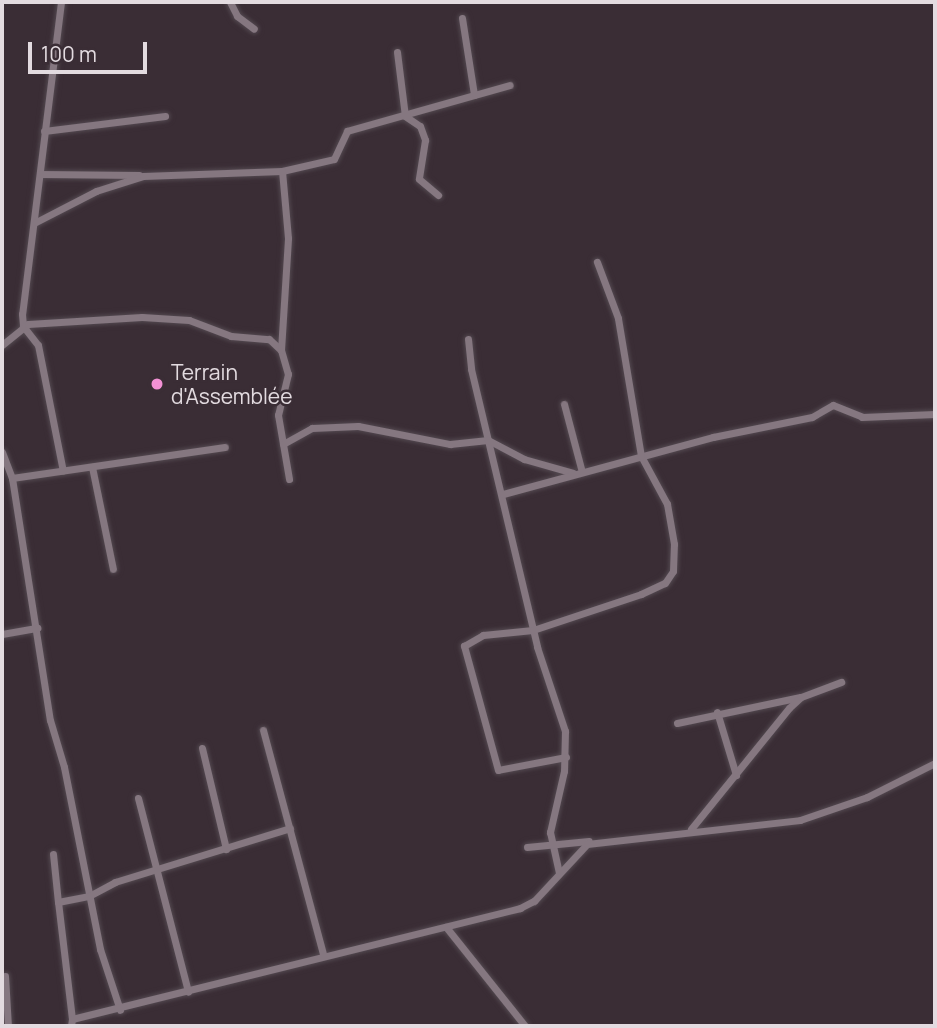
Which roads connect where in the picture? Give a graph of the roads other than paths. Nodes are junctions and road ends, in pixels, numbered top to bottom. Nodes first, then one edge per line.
1 (61, 2) edge
2 (230, 2) edge
3 (461, 18) dead end
4 (254, 29) dead end
5 (397, 52) dead end
6 (510, 85) dead end
7 (474, 94) junction
8 (165, 116) dead end
9 (405, 116) junction
10 (44, 131) junction
11 (282, 171) junction
12 (115, 172) junction
13 (40, 174) junction
14 (143, 176) junction
15 (116, 184) junction
16 (438, 195) dead end
17 (36, 222) junction
18 (597, 262) dead end
19 (23, 326) junction
20 (468, 339) dead end
21 (2, 345) edge
22 (281, 350) junction
23 (564, 404) dead end
24 (935, 414) edge
25 (488, 440) junction
26 (283, 443) junction
27 (225, 447) dead end
28 (2, 452) edge
29 (641, 456) junction
30 (92, 467) junction
31 (63, 471) junction
32 (578, 473) junction
33 (12, 478) junction
34 (289, 480) dead end
35 (503, 494) junction
36 (113, 569) dead end
37 (37, 628) junction
38 (533, 630) junction
39 (2, 634) edge
40 (841, 682) dead end
41 (801, 697) junction
42 (718, 712) junction
43 (677, 723) dead end
44 (263, 730) dead end
45 (202, 748) dead end
46 (566, 757) junction
47 (935, 763) edge
48 (736, 775) junction
49 (138, 797) dead end
50 (290, 828) junction
51 (691, 829) junction
52 (600, 840) junction
53 (551, 844) junction
54 (527, 847) dead end
55 (226, 849) junction
56 (53, 853) dead end
57 (157, 870) junction
58 (559, 873) junction
59 (89, 896) junction
60 (58, 902) junction
61 (446, 928) junction
62 (323, 954) junction
63 (5, 976) dead end
64 (188, 992) junction
65 (120, 1010) junction
66 (71, 1023) edge
67 (8, 1026) edge
68 (524, 1026) edge

1 - 10 street
2 - 4 street
3 - 7 street
5 - 9 street
6 - 7 street
7 - 9 street
8 - 10 street
9 - 11 street
9 - 16 street
10 - 13 street
11 - 14 street
11 - 22 street
12 - 13 street
12 - 14 street
12 - 15 street
13 - 17 street
14 - 15 street
15 - 17 street
17 - 19 street
18 - 29 street
19 - 21 street
19 - 22 street
19 - 31 street
20 - 25 street
22 - 26 street
23 - 32 street
24 - 29 street
25 - 26 street
25 - 32 street
25 - 35 street
26 - 34 street
27 - 30 street
28 - 33 street
29 - 32 street
29 - 38 street
30 - 31 street
30 - 36 street
31 - 33 street
32 - 35 street
33 - 37 street
35 - 38 street
37 - 39 street
37 - 59 street
38 - 46 street
38 - 46 street
40 - 41 street
41 - 42 street
41 - 48 street
42 - 43 street
42 - 48 street
44 - 50 street
45 - 55 street
46 - 53 street
47 - 51 street
48 - 51 street
49 - 57 street
50 - 55 street
50 - 62 street
51 - 52 street
52 - 53 street
52 - 58 street
53 - 54 street
53 - 58 street
55 - 57 street
56 - 60 street
57 - 59 street
57 - 64 street
58 - 61 street
59 - 60 street
59 - 65 street
60 - 66 street
61 - 62 street
61 - 68 street
62 - 64 street
63 - 67 street
64 - 65 street
65 - 66 street

